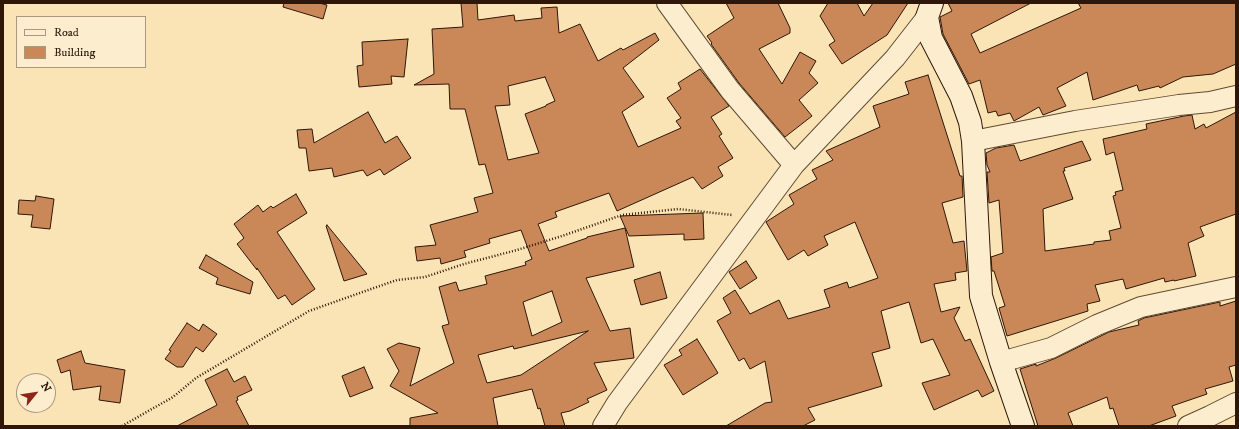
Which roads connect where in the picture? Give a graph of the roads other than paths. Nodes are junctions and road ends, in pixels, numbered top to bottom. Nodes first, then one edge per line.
1 (666, 3) edge
2 (929, 10) edge
3 (1236, 96) edge
4 (973, 142) junction
5 (794, 165) junction
6 (1236, 287) edge
7 (1001, 362) junction
8 (1236, 402) edge
9 (603, 426) edge
10 (1023, 426) edge
11 (1188, 426) edge

1 - 5 street
2 - 4 main road
2 - 5 street
3 - 4 street
4 - 7 main road
5 - 9 street
6 - 7 street
7 - 10 main road
8 - 11 street

